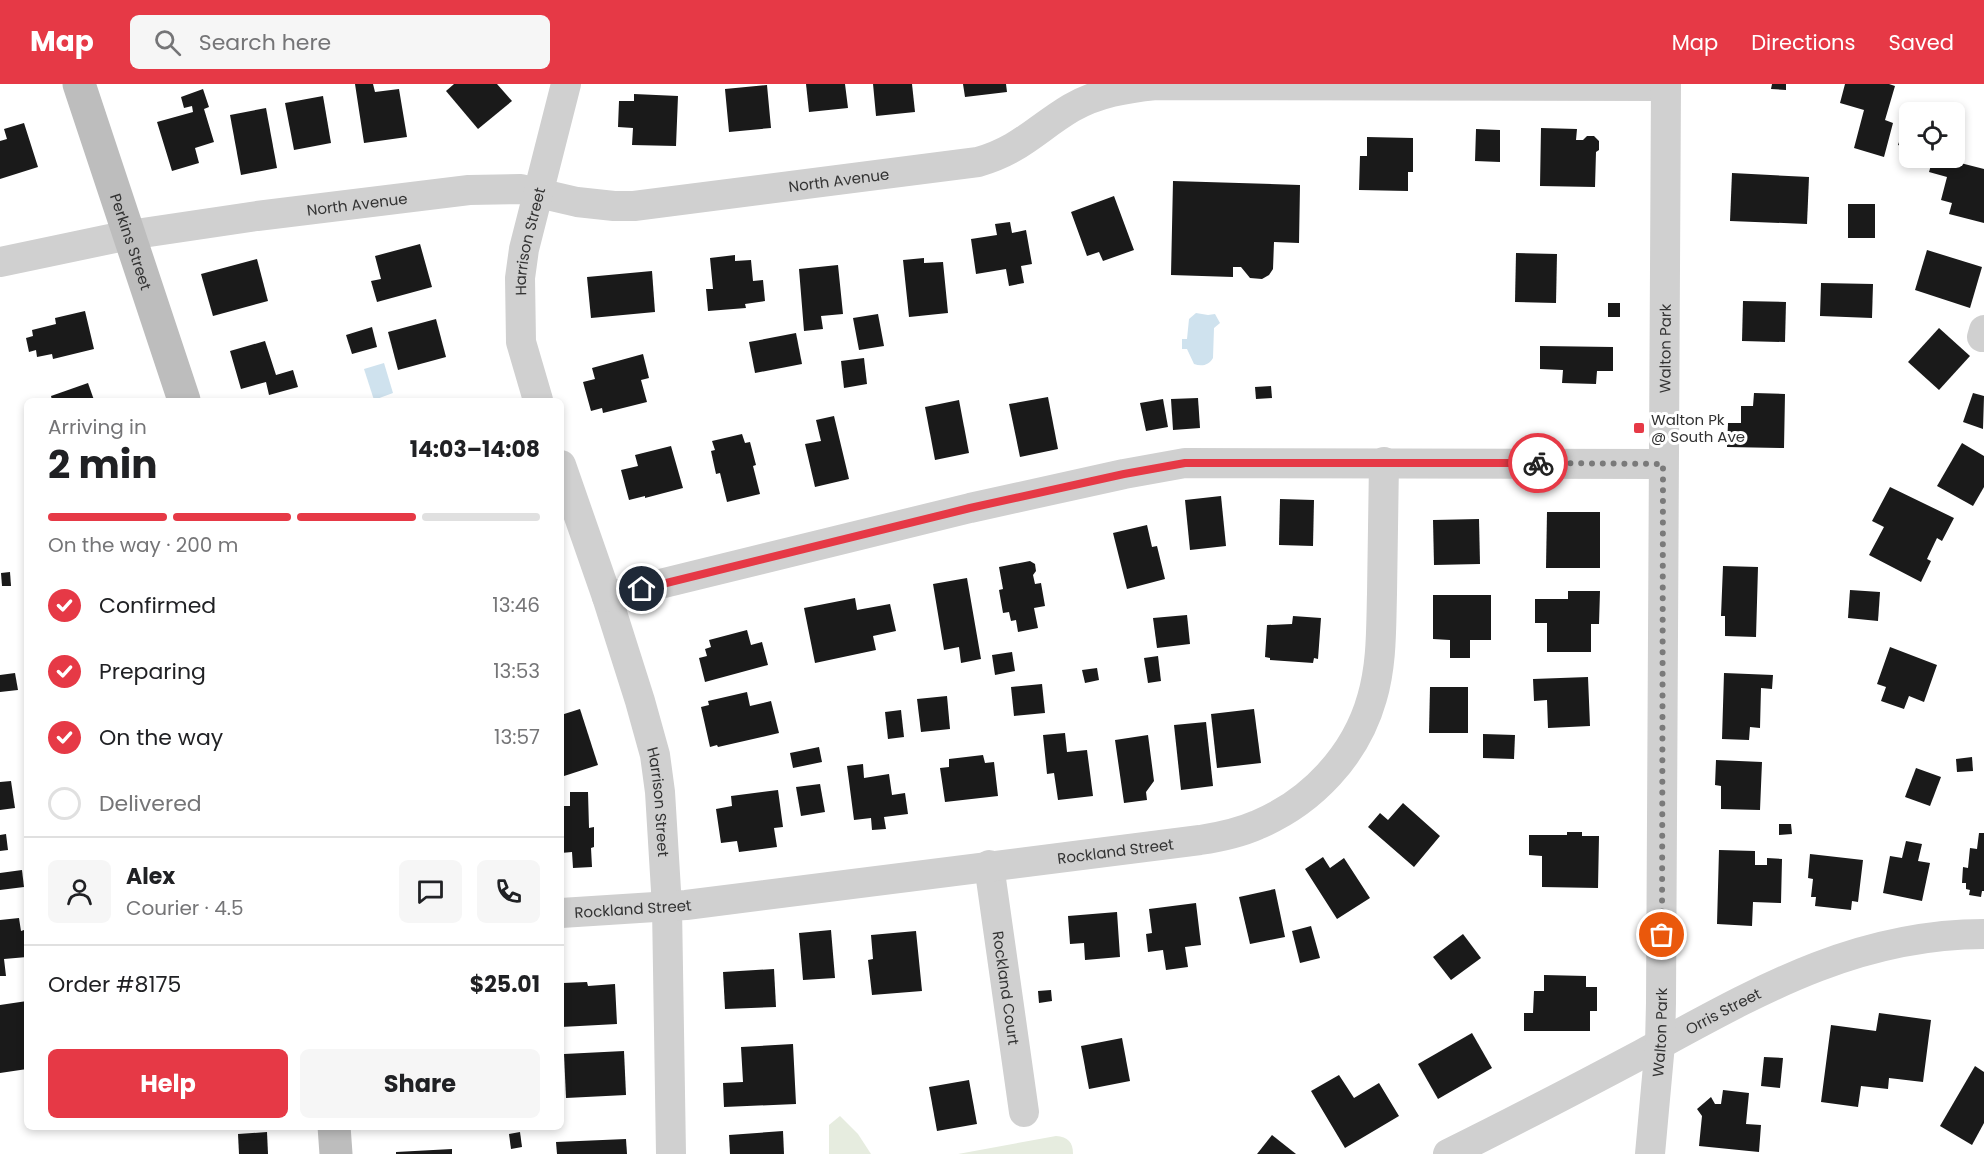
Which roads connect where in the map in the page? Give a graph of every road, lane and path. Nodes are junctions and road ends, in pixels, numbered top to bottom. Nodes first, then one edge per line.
1 (79, 84) edge
2 (566, 84) edge
3 (1666, 85) edge
4 (539, 192) junction
5 (129, 235) junction
6 (0, 262) edge
7 (183, 398) edge
8 (537, 398) edge
9 (1384, 462) junction
10 (1663, 464) junction
11 (564, 474) edge
12 (607, 597) junction
13 (989, 866) junction
14 (667, 907) junction
15 (564, 913) edge
16 (1984, 934) edge
17 (1660, 1044) junction
18 (1024, 1112) dead end
19 (334, 1130) edge
20 (336, 1154) edge
21 (671, 1154) edge
22 (1448, 1154) edge
23 (1650, 1154) edge

1 - 5 street, Perkins Street
2 - 4 street, Harrison Street
3 - 4 street, North Avenue
3 - 10 street, Walton Park
4 - 5 street, North Avenue
4 - 8 street, Harrison Street
5 - 6 street, North Avenue
5 - 7 street, Perkins Street
9 - 10 street
9 - 12 street
9 - 13 street, Rockland Street
10 - 17 street, Walton Park
11 - 12 street, Harrison Street
12 - 14 street, Harrison Street
13 - 14 street, Rockland Street
13 - 18 street, Rockland Court
14 - 15 street, Rockland Street
14 - 21 street, Harrison Street
16 - 17 street, Orris Street
17 - 22 street, Orris Street
17 - 23 street, Walton Park
19 - 20 street

